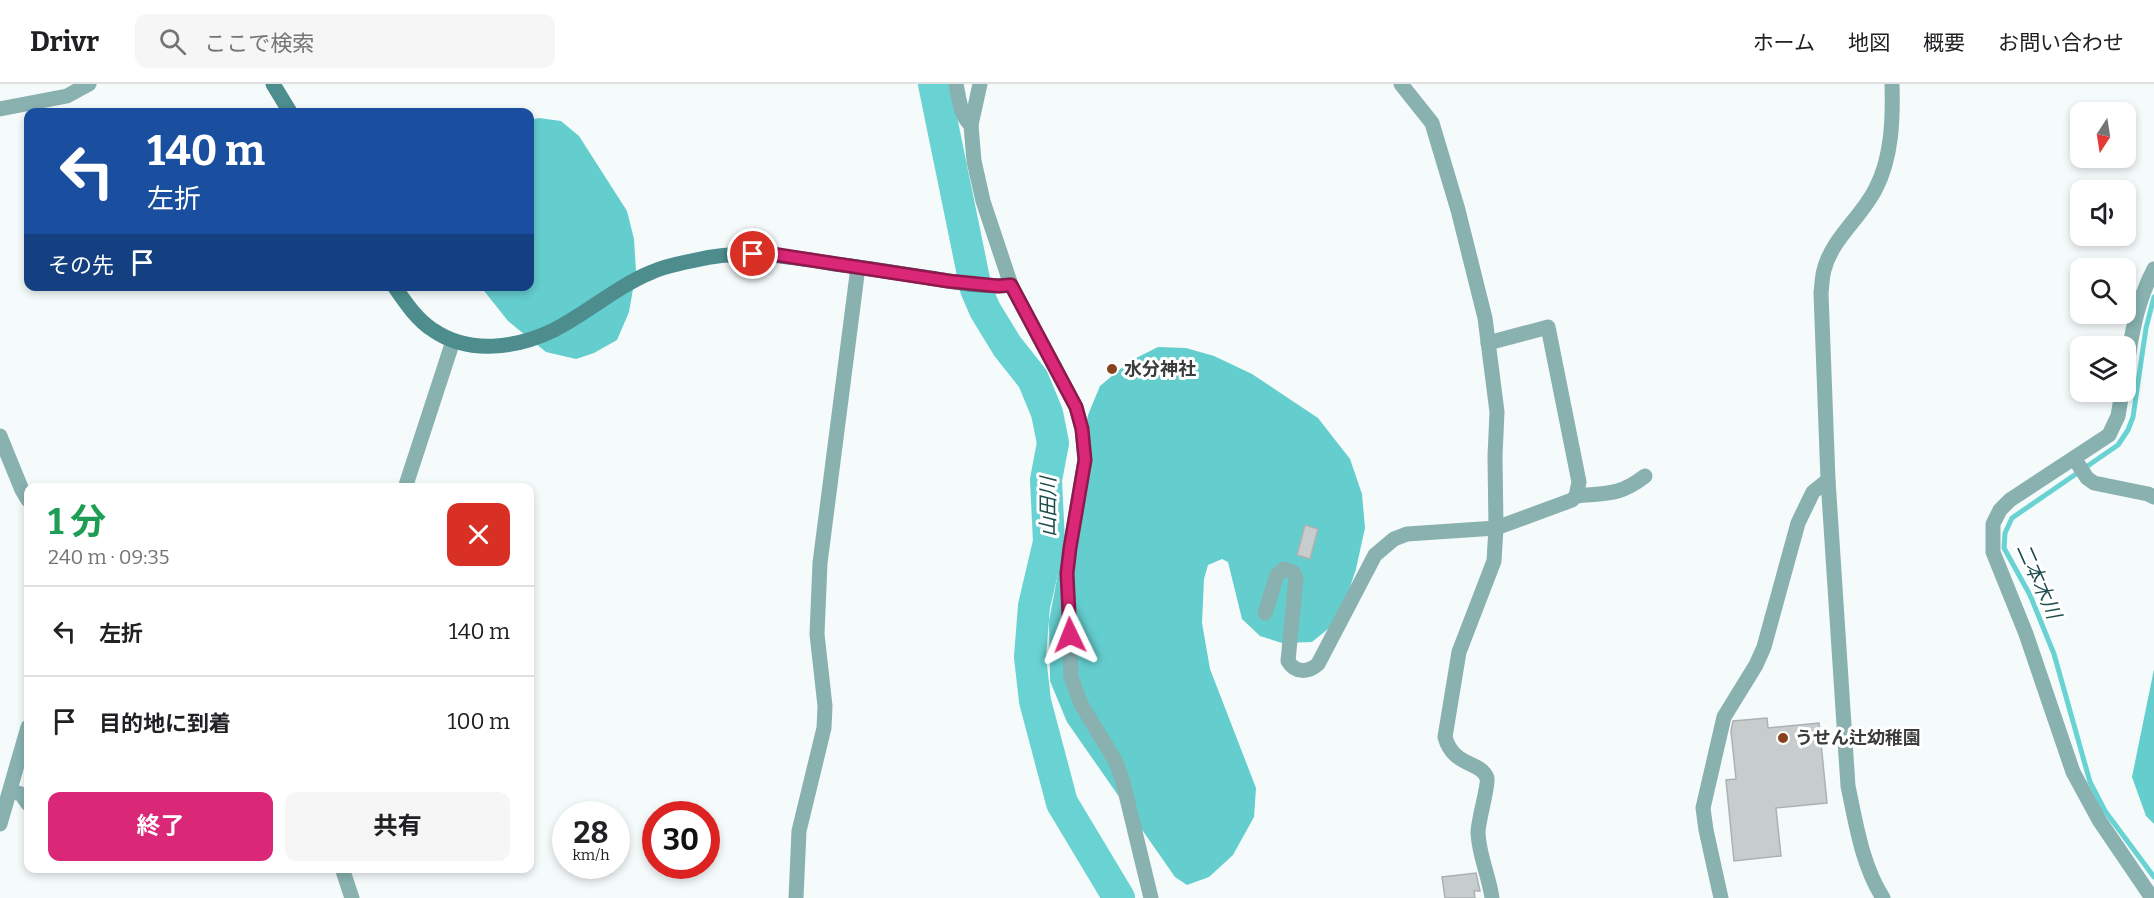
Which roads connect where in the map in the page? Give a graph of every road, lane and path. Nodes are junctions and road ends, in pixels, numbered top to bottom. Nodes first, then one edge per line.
1 (88, 84) edge
2 (273, 84) edge
3 (956, 84) edge
4 (980, 84) edge
5 (1401, 84) edge
6 (1892, 84) edge
7 (288, 108) edge
8 (0, 109) edge
9 (971, 124) junction
10 (858, 267) junction
11 (2154, 269) edge
12 (1004, 286) junction
13 (398, 291) edge
14 (2132, 336) edge
15 (453, 340) junction
16 (1488, 343) junction
17 (2120, 402) edge
18 (0, 436) edge
19 (2075, 461) junction
20 (1645, 476) dead end
21 (1828, 480) junction
22 (407, 483) edge
23 (24, 493) edge
24 (1576, 496) junction
25 (2154, 497) edge
26 (1496, 528) junction
27 (1265, 613) dead end
28 (24, 741) edge
29 (10, 791) junction
30 (24, 798) edge
31 (0, 824) edge
32 (344, 873) edge
33 (352, 898) edge
34 (796, 898) edge
35 (1151, 898) edge
36 (1492, 898) edge
37 (1721, 898) edge
38 (1883, 898) edge
39 (2152, 898) edge

1 - 8 street
2 - 7 street
3 - 9 street
4 - 9 street
5 - 16 street
6 - 21 street
9 - 12 street
10 - 12 street
10 - 15 street
10 - 34 street
11 - 14 street
12 - 35 street
13 - 15 street
15 - 22 street
16 - 24 street
16 - 26 street
17 - 19 street
18 - 23 street
19 - 25 street
19 - 39 street
20 - 24 street
21 - 37 street
21 - 38 street
24 - 26 street
26 - 27 street
26 - 36 street
28 - 29 street
29 - 30 street
29 - 31 street
32 - 33 street

